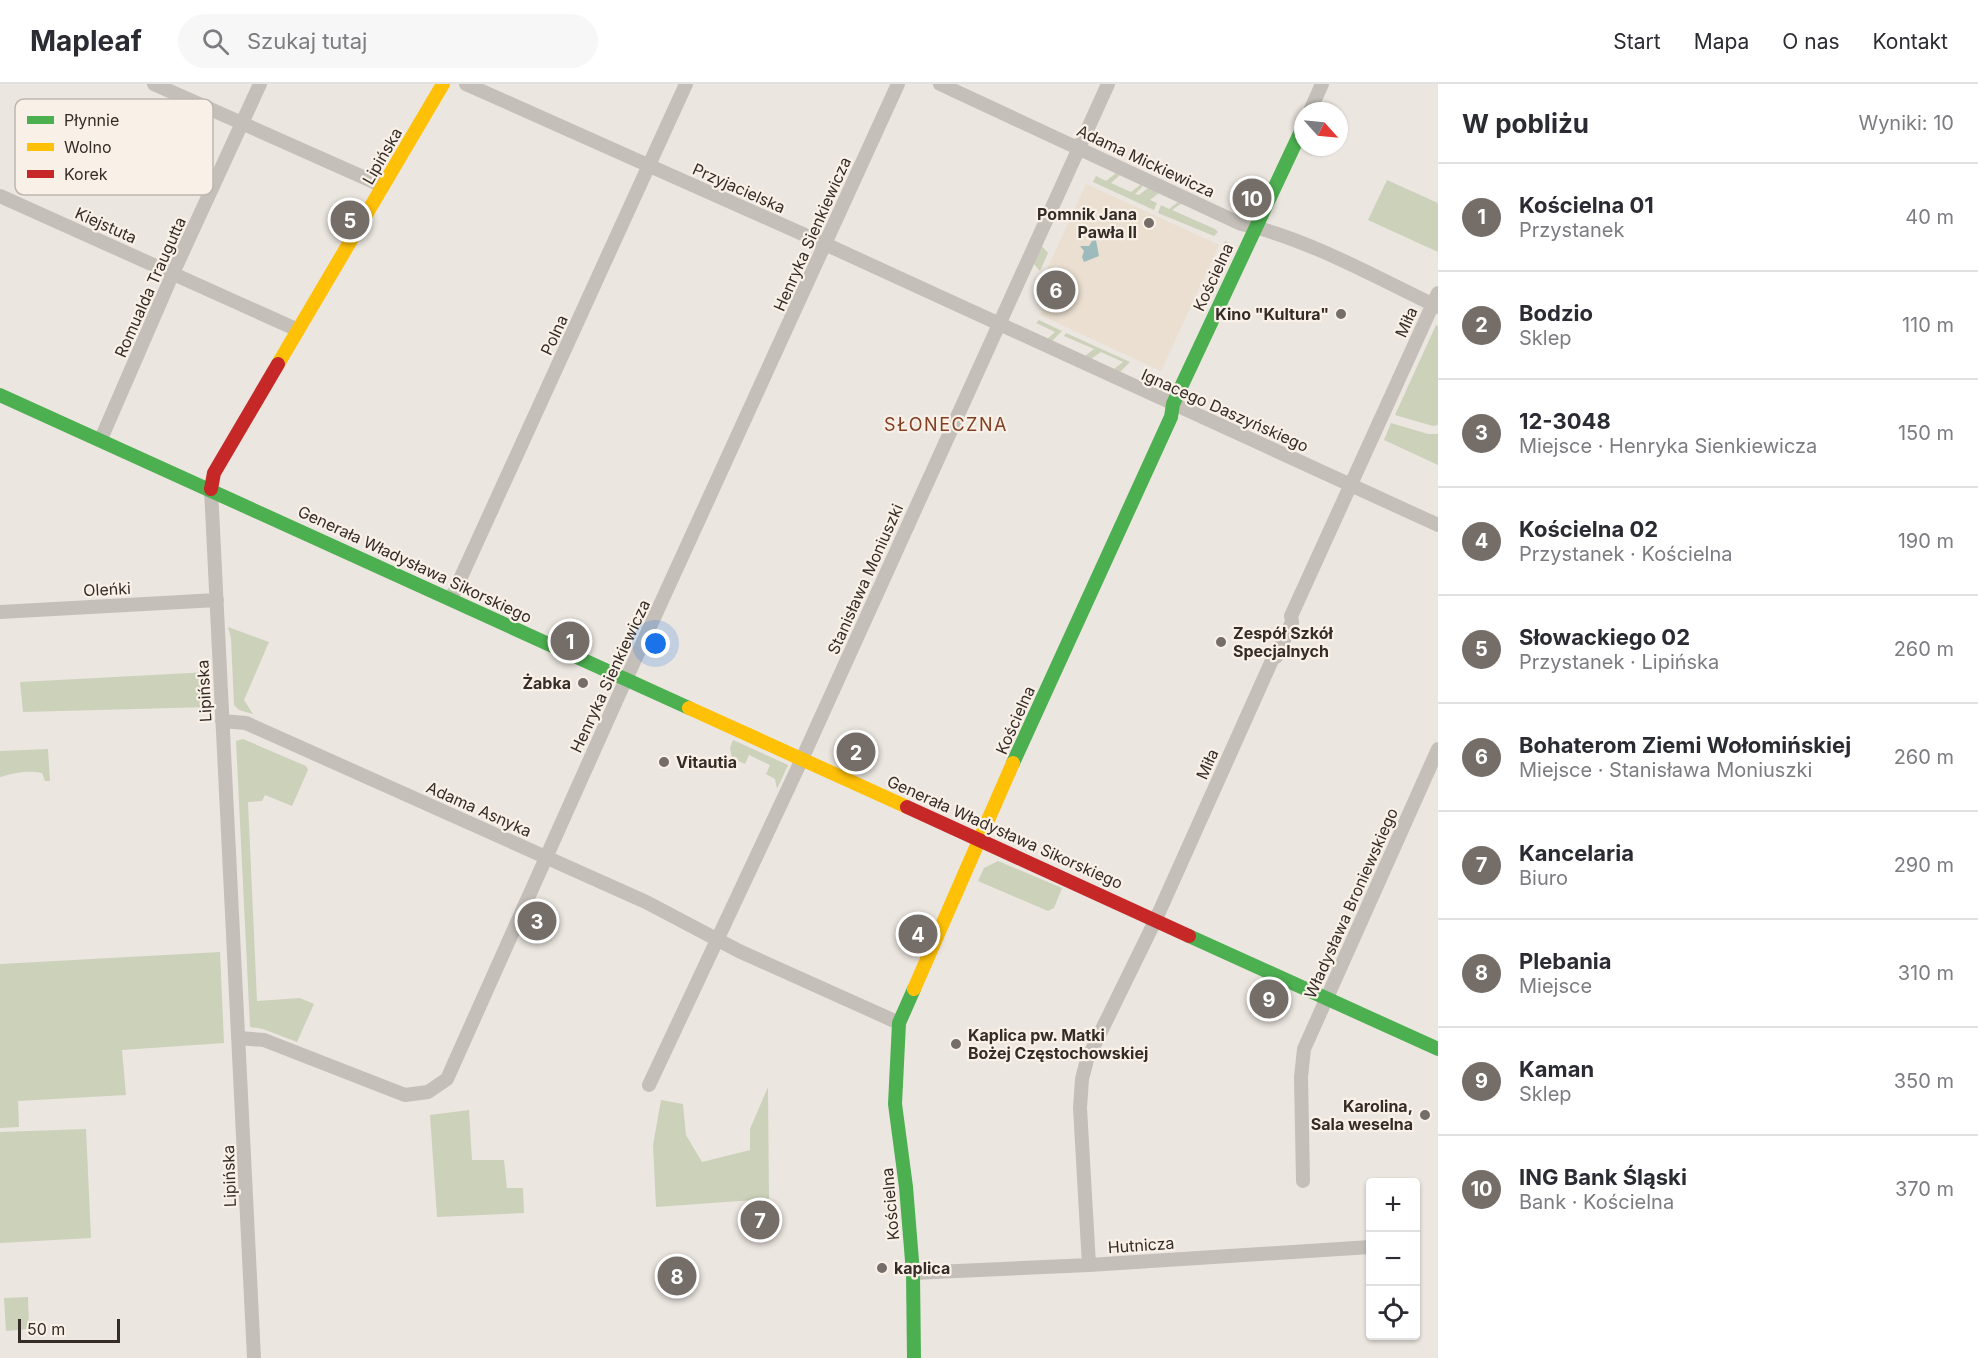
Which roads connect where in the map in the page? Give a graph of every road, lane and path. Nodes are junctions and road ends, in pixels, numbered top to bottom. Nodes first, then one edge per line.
1 (154, 84) edge
2 (260, 84) edge
3 (443, 84) edge
4 (466, 84) edge
5 (686, 84) edge
6 (898, 84) edge
7 (940, 84) edge
8 (1108, 84) edge
9 (1322, 84) edge
10 (187, 99) edge
11 (1314, 102) edge
12 (213, 111) edge
13 (242, 124) junction
14 (1294, 146) edge
15 (1079, 148) junction
16 (649, 166) junction
17 (384, 186) junction
18 (213, 187) edge
19 (209, 195) edge
20 (0, 196) edge
21 (1255, 227) junction
22 (825, 244) junction
23 (173, 273) junction
24 (1436, 302) edge
25 (998, 325) junction
26 (298, 330) junction
27 (0, 394) edge
28 (1173, 404) junction
29 (101, 439) junction
30 (1351, 485) junction
31 (211, 489) junction
32 (1438, 525) edge
33 (451, 599) junction
34 (216, 600) junction
35 (0, 612) edge
36 (626, 680) junction
37 (222, 721) junction
38 (1438, 749) edge
39 (802, 759) junction
40 (979, 839) junction
41 (546, 857) junction
42 (1156, 919) junction
43 (718, 941) junction
44 (1326, 998) junction
45 (899, 1023) junction
46 (238, 1038) junction
47 (1438, 1049) edge
48 (649, 1085) dead end
49 (1303, 1181) dead end
50 (1366, 1247) edge
51 (1089, 1265) junction
52 (913, 1273) junction
53 (254, 1358) edge
54 (914, 1358) edge

1 - 10 street
2 - 13 street, Romualda Traugutta
3 - 17 street, Lipińska
4 - 16 street, Przyjacielska
5 - 16 street, Polna
6 - 22 street, Henryka Sienkiewicza
7 - 15 street, Adama Mickiewicza
8 - 15 street, Stanisława Moniuszki
9 - 11 street
12 - 13 street
13 - 17 street
13 - 18 street, Romualda Traugutta
14 - 21 street, Kościelna
15 - 21 street, Adama Mickiewicza
15 - 25 street, Stanisława Moniuszki
16 - 22 street, Przyjacielska
16 - 33 street, Polna
17 - 26 street, Lipińska
19 - 23 street, Romualda Traugutta
20 - 23 street, Kiejstuta
21 - 24 street, Adama Mickiewicza
21 - 28 street, Kościelna
22 - 25 street, Przyjacielska
22 - 36 street, Henryka Sienkiewicza
23 - 26 street, Kiejstuta
23 - 29 street, Romualda Traugutta
24 - 30 street, Miła
25 - 28 street, Ignacego Daszyńskiego
25 - 39 street, Stanisława Moniuszki
26 - 31 street, Lipińska
27 - 29 street, Generała Władysława Sikorskiego
28 - 30 street, Ignacego Daszyńskiego
28 - 40 street, Kościelna
29 - 31 street, Generała Władysława Sikorskiego
30 - 32 street, Ignacego Daszyńskiego
30 - 42 street, Miła
31 - 33 street, Generała Władysława Sikorskiego
31 - 34 street, Lipińska
33 - 36 street, Generała Władysława Sikorskiego
34 - 35 street, Oleńki
34 - 37 street, Lipińska
36 - 39 street, Generała Władysława Sikorskiego
36 - 41 street, Henryka Sienkiewicza
37 - 41 street, Adama Asnyka
37 - 46 street, Lipińska
38 - 44 street, Władysława Broniewskiego
39 - 40 street, Generała Władysława Sikorskiego
39 - 43 street, Stanisława Moniuszki
40 - 42 street, Generała Władysława Sikorskiego
40 - 45 street, Kościelna
41 - 43 street, Adama Asnyka
41 - 46 street, Henryka Sienkiewicza
42 - 44 street, Generała Władysława Sikorskiego
42 - 51 street, Miła
43 - 45 street, Adama Asnyka
43 - 48 street, Stanisława Moniuszki
44 - 47 street, Generała Władysława Sikorskiego
44 - 49 street, Władysława Broniewskiego
45 - 52 street, Kościelna
46 - 53 street, Lipińska
50 - 51 street, Hutnicza
51 - 52 street, Hutnicza
52 - 54 street, Kościelna

